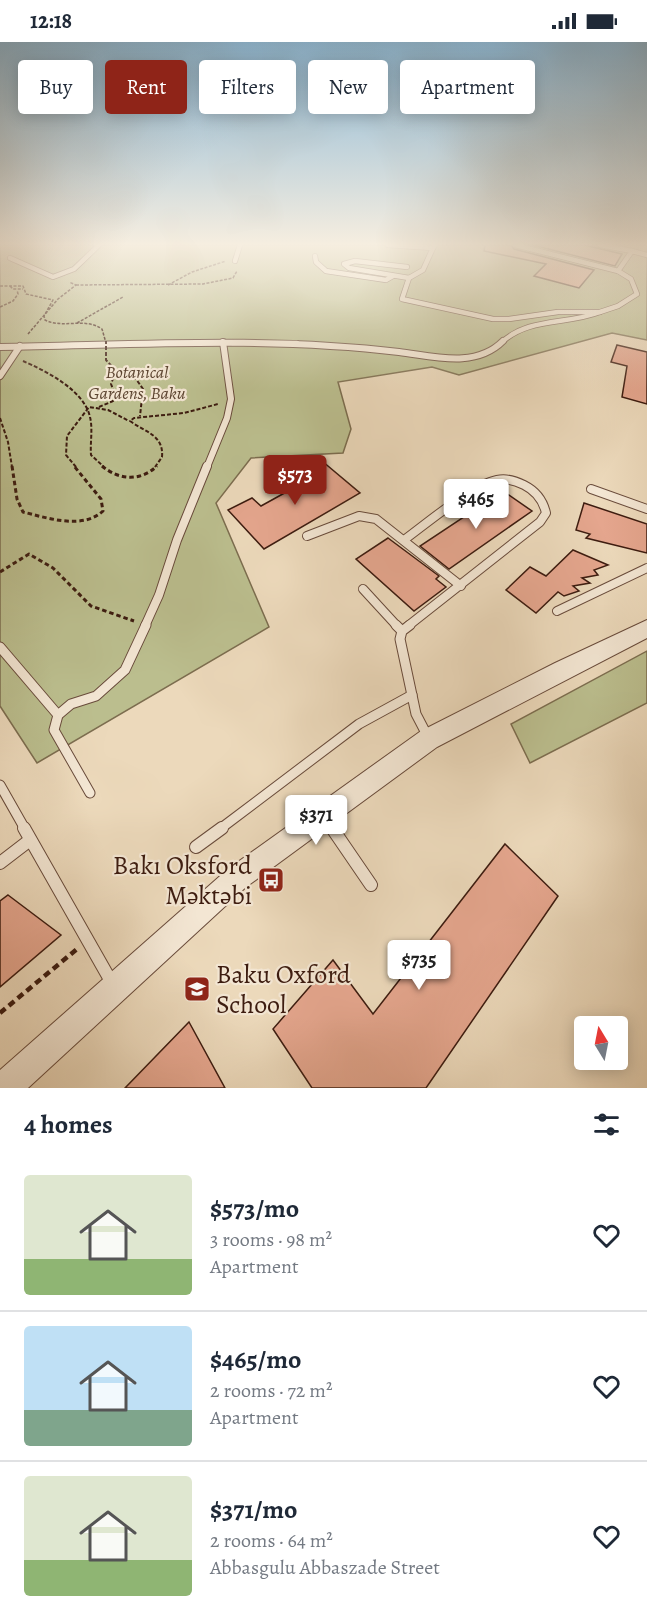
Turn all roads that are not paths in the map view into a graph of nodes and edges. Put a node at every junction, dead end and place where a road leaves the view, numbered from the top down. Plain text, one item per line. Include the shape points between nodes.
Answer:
1 (404, 294) edge
2 (637, 294) edge
3 (600, 312) junction
4 (223, 342) junction
5 (20, 346) junction
6 (0, 347) edge
7 (0, 376) edge
8 (591, 489) dead end
9 (647, 509) edge
10 (307, 536) dead end
11 (404, 540) junction
12 (647, 568) edge
13 (461, 586) junction
14 (363, 589) dead end
15 (557, 611) dead end
16 (647, 629) edge
17 (402, 631) junction
18 (0, 647) edge
19 (412, 695) junction
20 (58, 715) junction
21 (429, 739) junction
22 (0, 785) edge
23 (90, 793) dead end
24 (324, 814) junction
25 (30, 840) junction
26 (196, 847) dead end
27 (0, 863) edge
28 (371, 885) dead end
29 (114, 987) junction
30 (4, 1088) edge

1 - 3 lane via 402,299 493,319
2 - 3 lane
3 - 4 lane via 572,322 520,329 494,349 460,359 361,347
4 - 5 lane
4 - 20 lane via 231,399 159,595 125,670 96,696 71,704
5 - 6 lane
5 - 7 lane
8 - 9 lane
10 - 11 lane via 350,519 369,517
11 - 13 lane
11 - 13 lane via 489,483 515,481 534,491 545,507 540,522
12 - 15 lane
13 - 17 lane
14 - 17 lane
16 - 21 street
17 - 19 lane via 400,639
18 - 20 lane
19 - 21 lane via 416,714
19 - 26 lane via 359,724
20 - 23 lane via 54,730
21 - 24 street
22 - 25 lane
24 - 28 lane
24 - 29 street via 237,878
25 - 27 lane
25 - 29 lane
29 - 30 street

